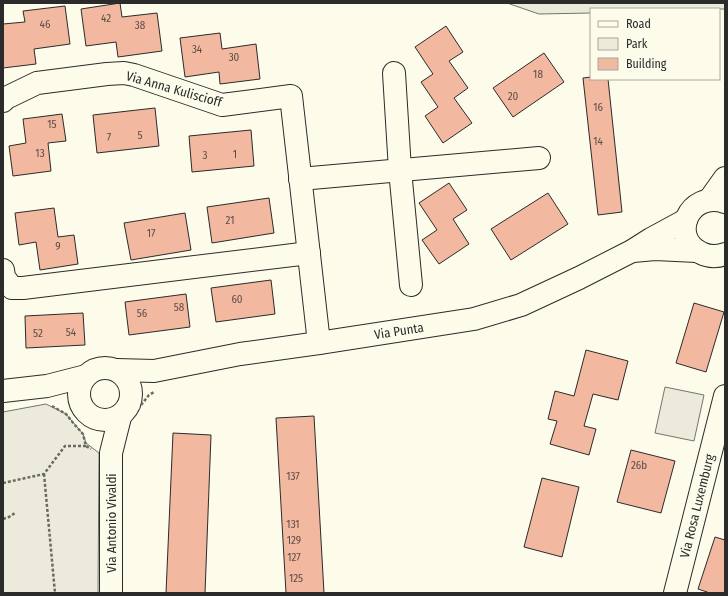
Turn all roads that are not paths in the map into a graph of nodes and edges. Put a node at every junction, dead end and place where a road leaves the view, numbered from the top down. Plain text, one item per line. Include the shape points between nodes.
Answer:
1 (394, 73) dead end
2 (3, 101) edge
3 (539, 158) dead end
4 (400, 170) junction
5 (725, 178) edge
6 (300, 179) junction
7 (718, 200) edge
8 (686, 220) junction
9 (632, 251) junction
10 (697, 251) junction
11 (309, 253) junction
12 (724, 255) edge
13 (3, 270) edge
14 (411, 285) dead end
15 (319, 343) junction
16 (117, 370) junction
17 (154, 371) junction
18 (86, 376) junction
19 (47, 386) junction
20 (3, 391) edge
21 (725, 396) edge
22 (132, 397) junction
23 (79, 400) junction
24 (110, 419) junction
25 (111, 593) edge
26 (675, 593) edge

1 - 4 street
2 - 6 street, Via Anna Kuliscioff via 37,82 124,73 222,105 292,96
3 - 4 street
4 - 6 street
4 - 14 street
5 - 7 street, Via Punta
6 - 11 street, Via Anna Kuliscioff
7 - 8 street, Via Punta via 702,201 689,213
8 - 9 street, Via Punta
8 - 10 street via 686,238
9 - 10 street, Via Punta
9 - 15 street, Via Punta via 521,305 474,319
10 - 12 street, Via Punta via 704,255
11 - 13 street via 23,288 12,288 4,277
11 - 15 street, Via Anna Kuliscioff
15 - 17 street, Via Punta via 240,354
16 - 17 street, Via Punta
16 - 18 street, Via Punta via 104,367
16 - 22 street via 129,382
17 - 22 street
18 - 19 street, Via Punta
18 - 23 street via 81,384
19 - 20 street, Via Punta
19 - 23 street
21 - 26 street, Via Rosa Luxemburg
22 - 24 street via 126,412
23 - 24 street via 82,407 94,418
24 - 25 street, Via Antonio Vivaldi

